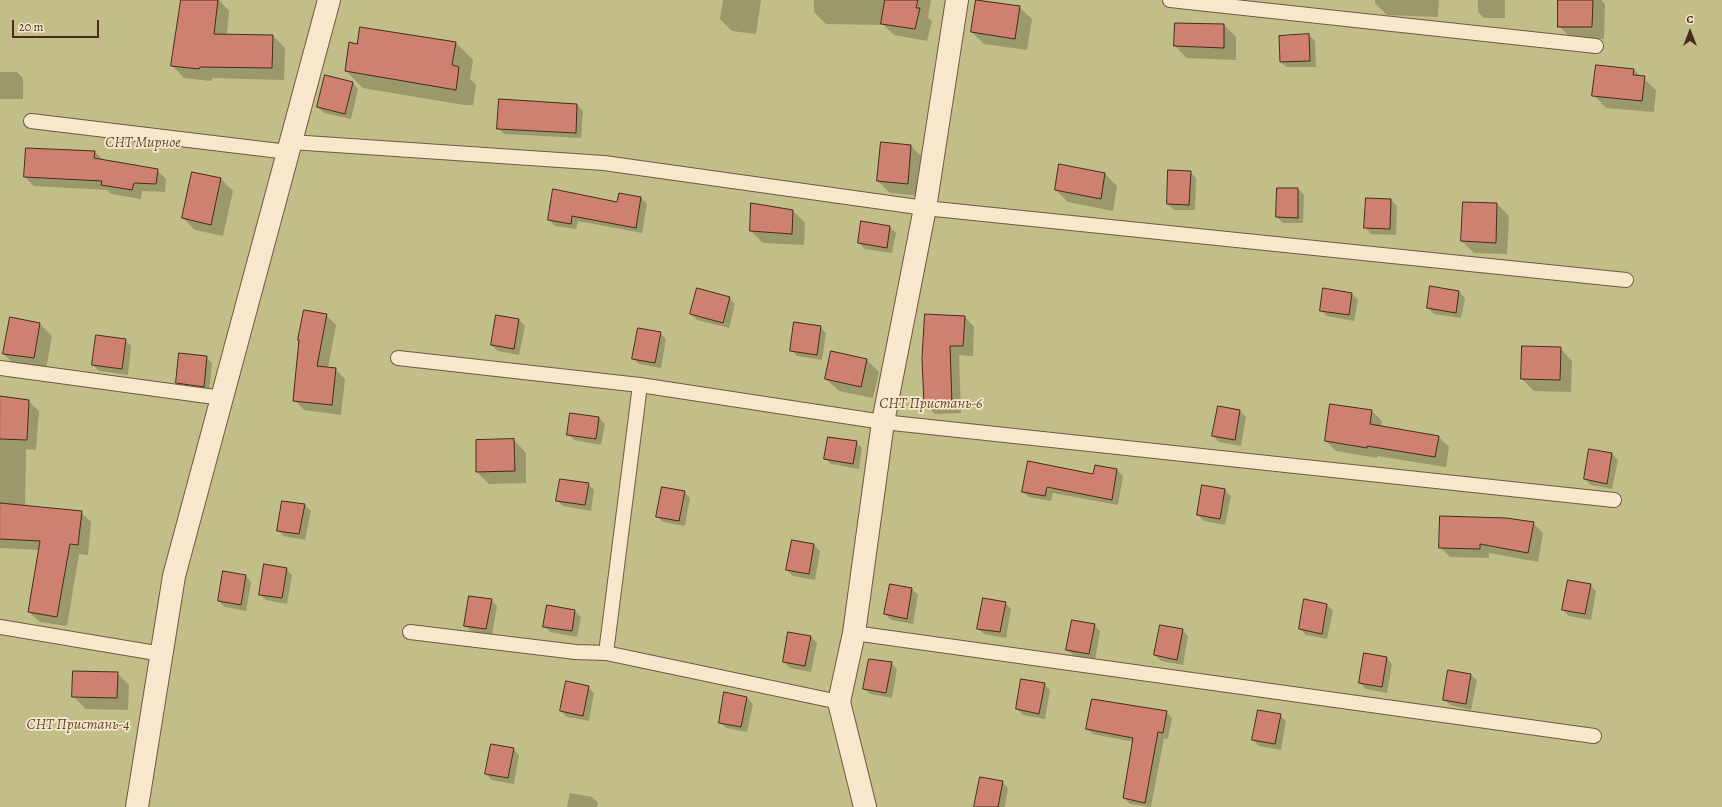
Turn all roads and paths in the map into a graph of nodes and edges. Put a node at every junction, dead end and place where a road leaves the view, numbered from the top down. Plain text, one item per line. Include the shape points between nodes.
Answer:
1 (329, 0) edge
2 (957, 0) edge
3 (1170, 0) edge
4 (1596, 46) dead end
5 (31, 121) dead end
6 (289, 147) junction
7 (925, 208) junction
8 (1626, 280) dead end
9 (398, 358) dead end
10 (0, 368) edge
11 (640, 385) junction
12 (222, 398) junction
13 (883, 422) junction
14 (1614, 500) dead end
15 (0, 627) edge
16 (410, 632) dead end
17 (854, 633) junction
18 (606, 653) junction
19 (162, 654) junction
20 (839, 702) junction
21 (1594, 736) dead end
22 (137, 807) edge
23 (865, 807) edge

1 - 6 street
2 - 7 street
3 - 4 lane
5 - 6 lane
6 - 7 lane via 604,163
6 - 12 street
7 - 8 lane
7 - 13 street
9 - 11 lane
10 - 12 lane
11 - 13 lane
11 - 18 lane
12 - 19 street via 174,576
13 - 14 lane
13 - 17 street
15 - 19 lane
16 - 18 lane via 576,652
17 - 20 street
17 - 21 lane
18 - 20 lane
19 - 22 street
20 - 23 street

